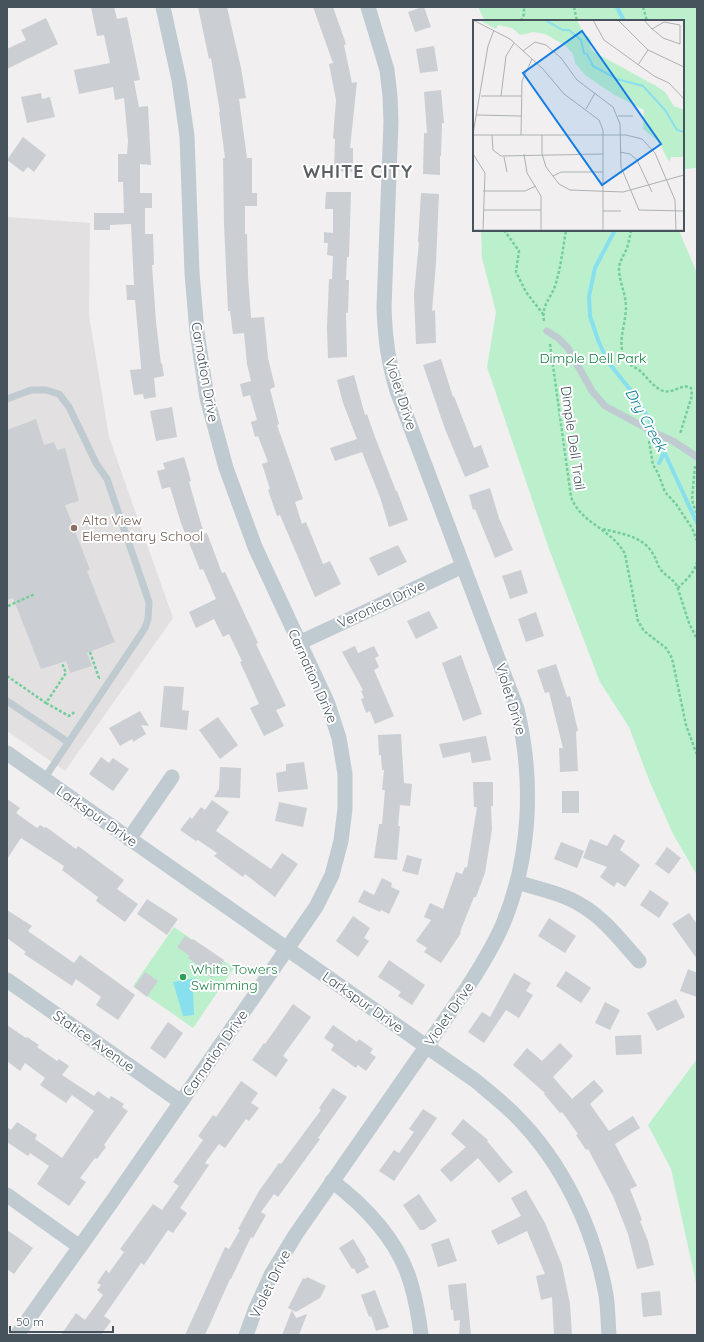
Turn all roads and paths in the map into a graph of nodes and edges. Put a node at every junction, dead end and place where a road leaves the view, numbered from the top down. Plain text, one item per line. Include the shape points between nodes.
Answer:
1 (163, 7) edge
2 (368, 7) edge
3 (524, 7) edge
4 (574, 7) edge
5 (643, 7) edge
6 (521, 20) edge
7 (577, 20) edge
8 (647, 20) edge
9 (505, 231) edge
10 (566, 231) edge
11 (631, 231) edge
12 (543, 315) junction
13 (547, 331) junction
14 (7, 399) edge
15 (644, 427) junction
16 (678, 444) junction
17 (695, 456) edge
18 (697, 514) edge
19 (601, 529) junction
20 (697, 541) edge
21 (697, 562) edge
22 (463, 566) junction
23 (678, 588) junction
24 (35, 594) dead end
25 (8, 606) dead end
26 (697, 638) edge
27 (299, 643) junction
28 (90, 652) dead end
29 (62, 663) dead end
30 (7, 676) edge
31 (95, 684) dead end
32 (7, 701) edge
33 (46, 703) junction
34 (79, 708) dead end
35 (68, 742) junction
36 (7, 753) edge
37 (697, 755) edge
38 (172, 777) dead end
39 (44, 779) junction
40 (129, 838) junction
41 (517, 882) junction
42 (288, 949) junction
43 (639, 961) dead end
44 (7, 980) edge
45 (427, 1047) junction
46 (181, 1102) junction
47 (332, 1181) junction
48 (7, 1196) edge
49 (80, 1247) junction
50 (17, 1335) edge
51 (246, 1335) edge
52 (421, 1335) edge
53 (609, 1335) edge

1 - 27 street, Carnation Drive via 179,80 187,136 192,273 197,332 207,398 226,468 254,547
2 - 22 street, Violet Drive via 387,70 390,96 384,335 397,391
3 - 6 path
4 - 7 path
5 - 8 path
9 - 12 path via 519,251 516,272 526,292
10 - 12 path via 556,286
11 - 16 path via 619,268 626,307 622,351 630,365 659,389 670,392 684,386 691,388 692,396
12 - 13 path, Dimple Dell Trail
13 - 15 lane via 568,348 600,402
13 - 19 path, Dimple Dell Trail via 571,497 578,511
14 - 35 lane via 31,390 46,390 59,394 69,407 96,463 107,479 149,602 145,628
15 - 16 lane
15 - 20 path via 653,465 665,492 692,528
16 - 17 lane
17 - 18 path via 692,504
19 - 23 path via 644,543 652,551 661,570
19 - 37 path, Dimple Dell Trail via 615,540 625,554 636,614 641,627 666,648 672,658 686,725
21 - 23 path
22 - 27 street, Veronica Drive
22 - 41 street, Violet Drive via 512,694 523,732 528,786 527,817
23 - 26 path via 689,623
24 - 25 path
27 - 42 street, Carnation Drive via 328,704 339,738 345,774 345,808 341,841 332,875 316,906
28 - 31 path via 99,678
29 - 33 path via 66,673
30 - 33 path
32 - 35 lane
33 - 34 path via 69,716
35 - 39 lane
36 - 39 street, Larkspur Drive
38 - 40 street
39 - 40 street, Larkspur Drive
40 - 42 street, Larkspur Drive
41 - 43 street via 580,904 601,921
41 - 45 street, Violet Drive via 503,924 489,954
42 - 45 street, Larkspur Drive
42 - 46 street, Carnation Drive
44 - 46 street, Statice Avenue
45 - 47 street, Violet Drive
45 - 53 street, Larkspur Drive via 476,1081 515,1115 549,1155 575,1199 593,1246 606,1296
46 - 49 street, Carnation Drive
47 - 51 street, Violet Drive via 271,1275
47 - 52 street via 370,1214 400,1257 411,1282
48 - 49 street
49 - 50 street, Carnation Drive

